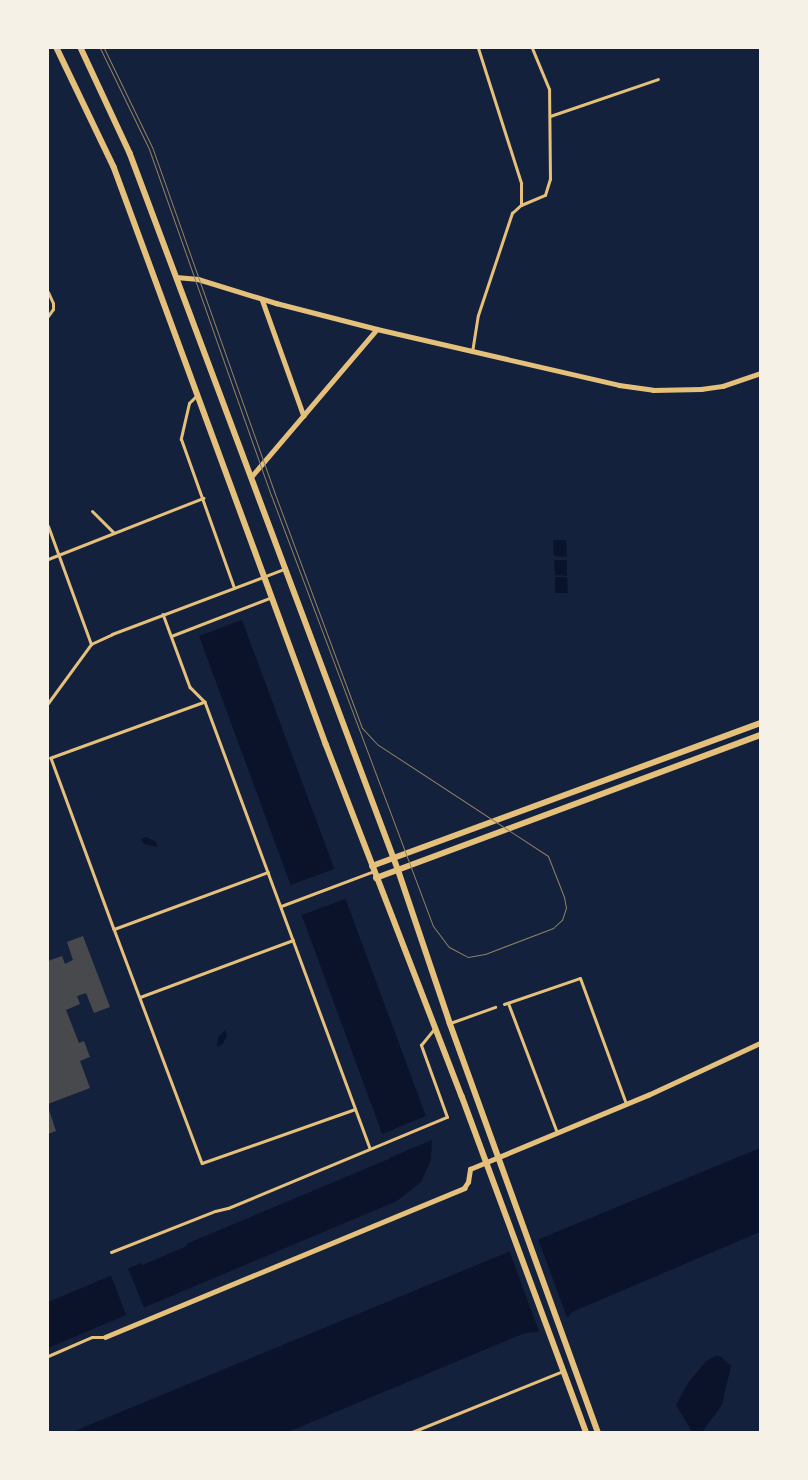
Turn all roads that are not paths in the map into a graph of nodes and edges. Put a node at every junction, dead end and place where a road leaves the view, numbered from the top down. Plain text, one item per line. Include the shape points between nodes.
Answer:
1 (57, 48) edge
2 (81, 48) edge
3 (478, 48) edge
4 (532, 48) edge
5 (658, 79) dead end
6 (550, 116) junction
7 (521, 205) junction
8 (176, 277) junction
9 (48, 292) edge
10 (262, 298) junction
11 (48, 316) edge
12 (377, 329) junction
13 (472, 352) junction
14 (760, 372) edge
15 (198, 394) junction
16 (304, 416) junction
17 (250, 478) junction
18 (203, 498) junction
19 (92, 512) dead end
20 (48, 526) edge
21 (114, 534) junction
22 (59, 555) junction
23 (48, 559) edge
24 (284, 569) junction
25 (265, 576) junction
26 (234, 588) junction
27 (272, 597) junction
28 (163, 614) junction
29 (171, 636) junction
30 (91, 644) junction
31 (205, 702) junction
32 (48, 703) edge
33 (760, 723) edge
34 (760, 735) edge
35 (394, 858) junction
36 (398, 869) junction
37 (268, 872) junction
38 (374, 872) junction
39 (281, 906) junction
40 (114, 929) junction
41 (293, 940) junction
42 (140, 997) junction
43 (495, 1007) dead end
44 (450, 1023) junction
45 (435, 1028) junction
46 (760, 1042) edge
47 (626, 1104) junction
48 (355, 1109) junction
49 (557, 1133) junction
50 (370, 1148) junction
51 (111, 1252) dead end
52 (105, 1337) joint
53 (48, 1356) edge
54 (562, 1368) junction
55 (412, 1432) edge
56 (586, 1432) edge
57 (598, 1432) edge

1 - 15 highway via 111,160
2 - 8 highway via 130,153
3 - 7 street via 521,183
4 - 6 street via 549,89
5 - 6 street
6 - 7 street via 550,179 545,195
7 - 13 street via 512,213 478,315
8 - 10 street via 198,279
8 - 17 highway
9 - 11 street via 53,303
10 - 12 street
10 - 16 street
12 - 13 street
12 - 16 street
13 - 14 street via 653,390 715,388
15 - 18 street via 189,403 181,439
15 - 25 highway
16 - 17 street
17 - 24 highway
18 - 21 street
18 - 26 street
19 - 21 street
20 - 22 street
21 - 22 street
22 - 23 street
22 - 30 street
24 - 25 street
24 - 35 highway
25 - 26 street
25 - 27 highway
26 - 28 street
27 - 29 street
27 - 38 highway
28 - 29 street
28 - 30 street
29 - 31 street via 190,687
30 - 32 street
31 - 37 street
31 - 40 street via 51,758
33 - 35 highway
34 - 36 highway
35 - 36 highway
35 - 38 highway
36 - 38 highway
36 - 44 highway
37 - 39 street
37 - 40 street
38 - 39 street
38 - 45 highway
39 - 41 street
40 - 42 street
41 - 42 street
41 - 48 street
42 - 48 street via 202,1163
43 - 44 street
44 - 57 highway
45 - 50 street via 421,1045 447,1117
45 - 54 highway
46 - 47 street
47 - 49 street
47 - 49 street via 580,978 506,1003
48 - 50 street
49 - 52 street via 470,1169 464,1188
50 - 51 street via 228,1208
52 - 53 street via 92,1337
54 - 55 street
54 - 56 highway

